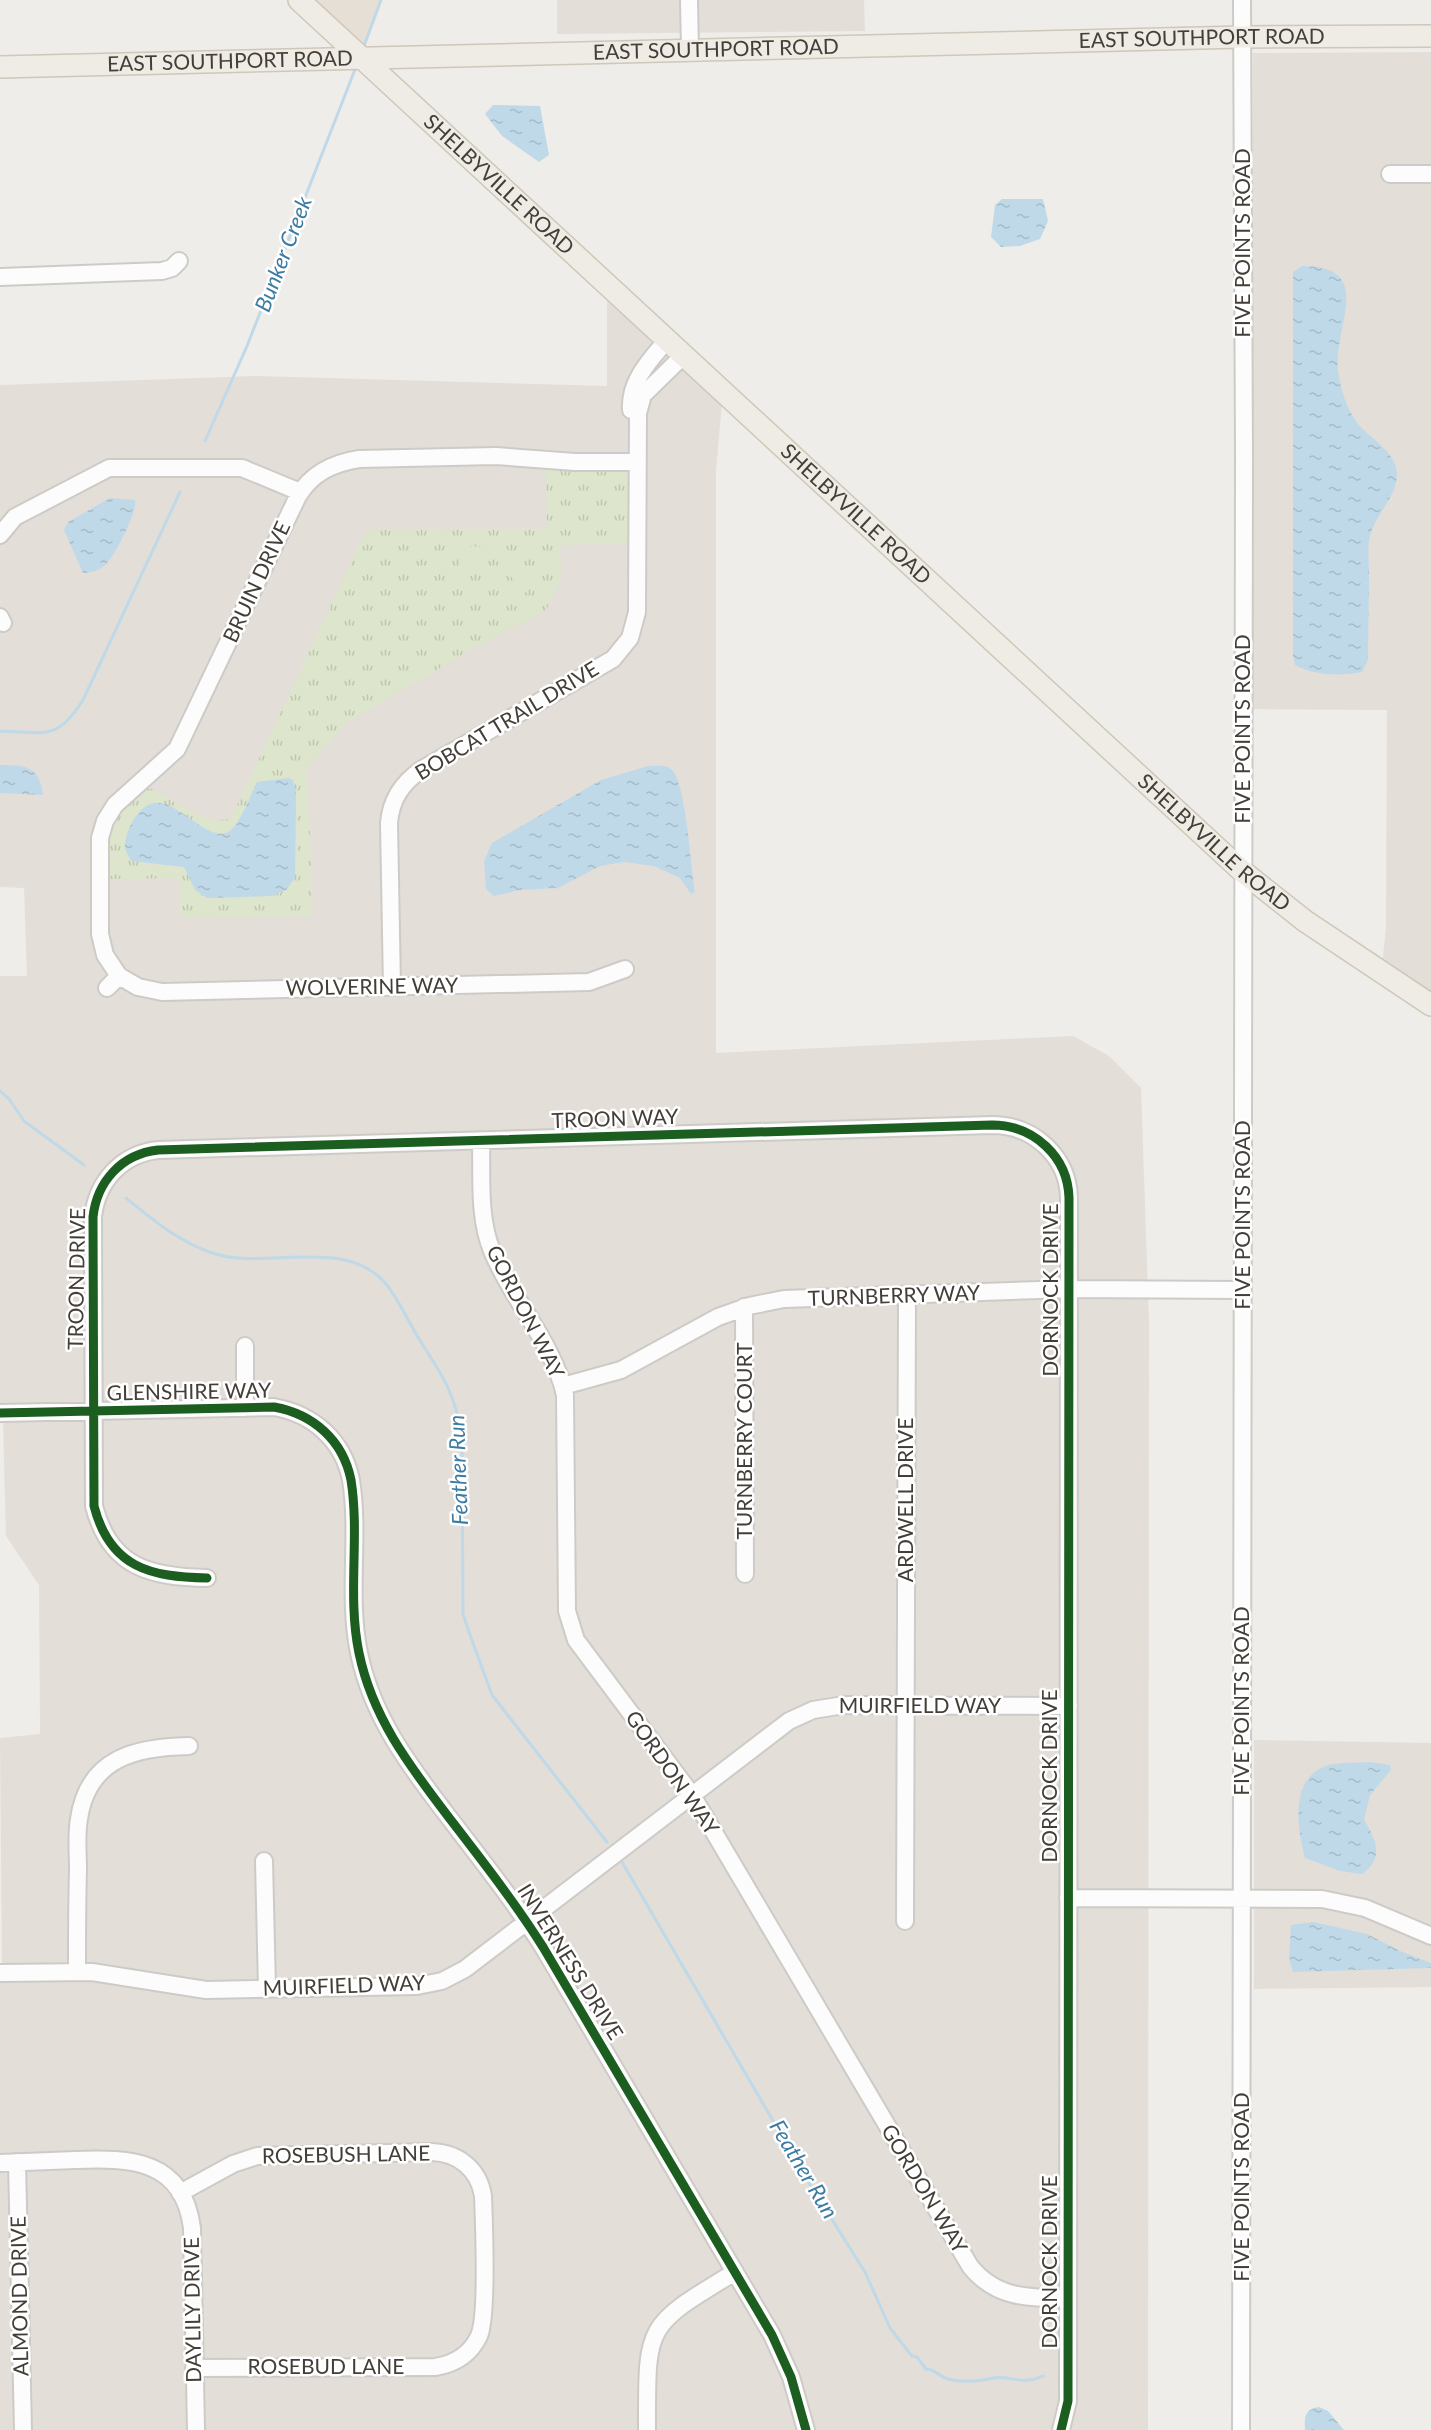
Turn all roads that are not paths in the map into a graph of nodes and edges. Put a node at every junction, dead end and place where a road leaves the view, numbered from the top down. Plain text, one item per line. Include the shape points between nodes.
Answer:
1 (299, 0) edge
2 (689, 0) edge
3 (1242, 0) edge
4 (1431, 36) edge
5 (1242, 37) junction
6 (690, 51) junction
7 (363, 59) junction
8 (0, 67) edge
9 (1390, 174) dead end
10 (1431, 174) edge
11 (178, 261) dead end
12 (0, 277) edge
13 (667, 340) junction
14 (684, 355) junction
15 (636, 462) junction
16 (300, 492) junction
17 (0, 535) edge
18 (1242, 871) junction
19 (625, 969) dead end
20 (119, 976) junction
21 (392, 987) junction
22 (107, 988) dead end
23 (1431, 1005) edge
24 (1031, 1134) joint
25 (481, 1141) junction
26 (198, 1148) joint
27 (1069, 1289) junction
28 (1243, 1290) junction
29 (907, 1295) junction
30 (744, 1307) junction
31 (245, 1346) dead end
32 (563, 1386) junction
33 (245, 1408) junction
34 (93, 1411) junction
35 (0, 1413) edge
36 (349, 1470) joint
37 (745, 1574) dead end
38 (207, 1578) dead end
39 (906, 1705) junction
40 (1068, 1706) junction
41 (189, 1746) dead end
42 (692, 1795) junction
43 (264, 1861) dead end
44 (1068, 1898) junction
45 (1242, 1899) junction
46 (526, 1921) junction
47 (905, 1921) dead end
48 (1431, 1936) edge
49 (77, 1971) junction
50 (0, 1973) edge
51 (267, 1989) junction
52 (17, 2162) junction
53 (0, 2163) edge
54 (180, 2193) junction
55 (735, 2272) junction
56 (1068, 2298) junction
57 (457, 2361) joint
58 (194, 2368) junction
59 (23, 2430) edge
60 (196, 2430) edge
61 (647, 2430) edge
62 (806, 2430) edge
63 (1061, 2430) edge
64 (1241, 2430) edge

1 - 7 main road, SHELBYVILLE ROAD
2 - 6 street
3 - 5 street, FIVE POINTS ROAD
4 - 5 main road, EAST SOUTHPORT ROAD
5 - 6 main road, EAST SOUTHPORT ROAD
5 - 18 street, FIVE POINTS ROAD
6 - 7 main road, EAST SOUTHPORT ROAD
7 - 8 main road, EAST SOUTHPORT ROAD
7 - 13 main road, SHELBYVILLE ROAD
9 - 10 street
11 - 12 street via 162,271
13 - 14 main road, SHELBYVILLE ROAD
13 - 15 street, BOBCAT TRAIL DRIVE via 633,389 630,406
14 - 15 street, BOBCAT TRAIL DRIVE via 643,395 638,413
14 - 18 main road, SHELBYVILLE ROAD
15 - 16 street, BRUIN DRIVE via 496,456 359,459 325,468
15 - 21 street, BOBCAT TRAIL DRIVE via 637,612 628,642 613,659 420,770 407,779 395,797 389,823
16 - 17 street via 242,468 109,468 15,517
16 - 20 street, BRUIN DRIVE via 177,749 115,805 105,821 100,838 100,934 105,955
18 - 23 main road, SHELBYVILLE ROAD via 1305,921
18 - 28 street, FIVE POINTS ROAD
19 - 21 street, WOLVERINE WAY via 589,982
20 - 21 street, WOLVERINE WAY via 138,987 162,992
20 - 22 street
24 - 25 street, TROON WAY via 992,1125
24 - 27 street, DORNOCK DRIVE via 1056,1157 1066,1180
25 - 26 street, TROON WAY
25 - 32 street, GORDON WAY via 484,1217 491,1249 554,1362
26 - 34 street, TROON DRIVE via 137,1155 114,1170 97,1196 93,1222
27 - 28 street, TURNBERRY WAY
27 - 29 street, TURNBERRY WAY
27 - 40 street, DORNOCK DRIVE
28 - 45 street, FIVE POINTS ROAD
29 - 30 street, TURNBERRY WAY via 784,1299
29 - 39 street, ARDWELL DRIVE
30 - 32 street, TURNBERRY WAY via 702,1325 621,1370
30 - 37 street, TURNBERRY COURT
31 - 33 street
32 - 42 street, GORDON WAY via 570,1628 578,1645
33 - 34 street, GLENSHIRE WAY
33 - 36 street, GLENSHIRE WAY via 284,1409 314,1421 333,1439
34 - 35 street, GLENSHIRE WAY
34 - 38 street, TROON DRIVE via 94,1501 98,1521 108,1538 120,1554 146,1570 170,1577
36 - 46 street, INVERNESS DRIVE via 354,1620 373,1701 405,1761
39 - 40 street, MUIRFIELD WAY
39 - 42 street, MUIRFIELD WAY via 833,1705 803,1714
39 - 47 street, ARDWELL DRIVE
40 - 44 street, DORNOCK DRIVE
41 - 49 street via 132,1752 106,1768 85,1797 78,1827
42 - 46 street, MUIRFIELD WAY
42 - 56 street, GORDON WAY via 970,2266 984,2281 1011,2295
43 - 51 street
44 - 45 street
44 - 56 street, DORNOCK DRIVE
45 - 48 street via 1351,1903
45 - 64 street, FIVE POINTS ROAD
46 - 51 street, MUIRFIELD WAY via 465,1969 437,1982 417,1986
46 - 55 street, INVERNESS DRIVE
49 - 50 street, MUIRFIELD WAY
49 - 51 street, MUIRFIELD WAY via 185,1988
52 - 53 street
52 - 54 street via 135,2161 158,2171
52 - 59 street, ALMOND DRIVE
54 - 57 street, ROSEBUSH LANE via 243,2160 257,2157 432,2152 460,2160 476,2177 483,2196 483,2317 476,2342
54 - 58 street, DAYLILY DRIVE via 192,2228
55 - 61 street via 678,2306 658,2328 648,2356
55 - 62 street, INVERNESS DRIVE via 782,2353
56 - 63 street, DORNOCK DRIVE via 1068,2401
57 - 58 street, ROSEBUD LANE via 435,2367
58 - 60 street, DAYLILY DRIVE

